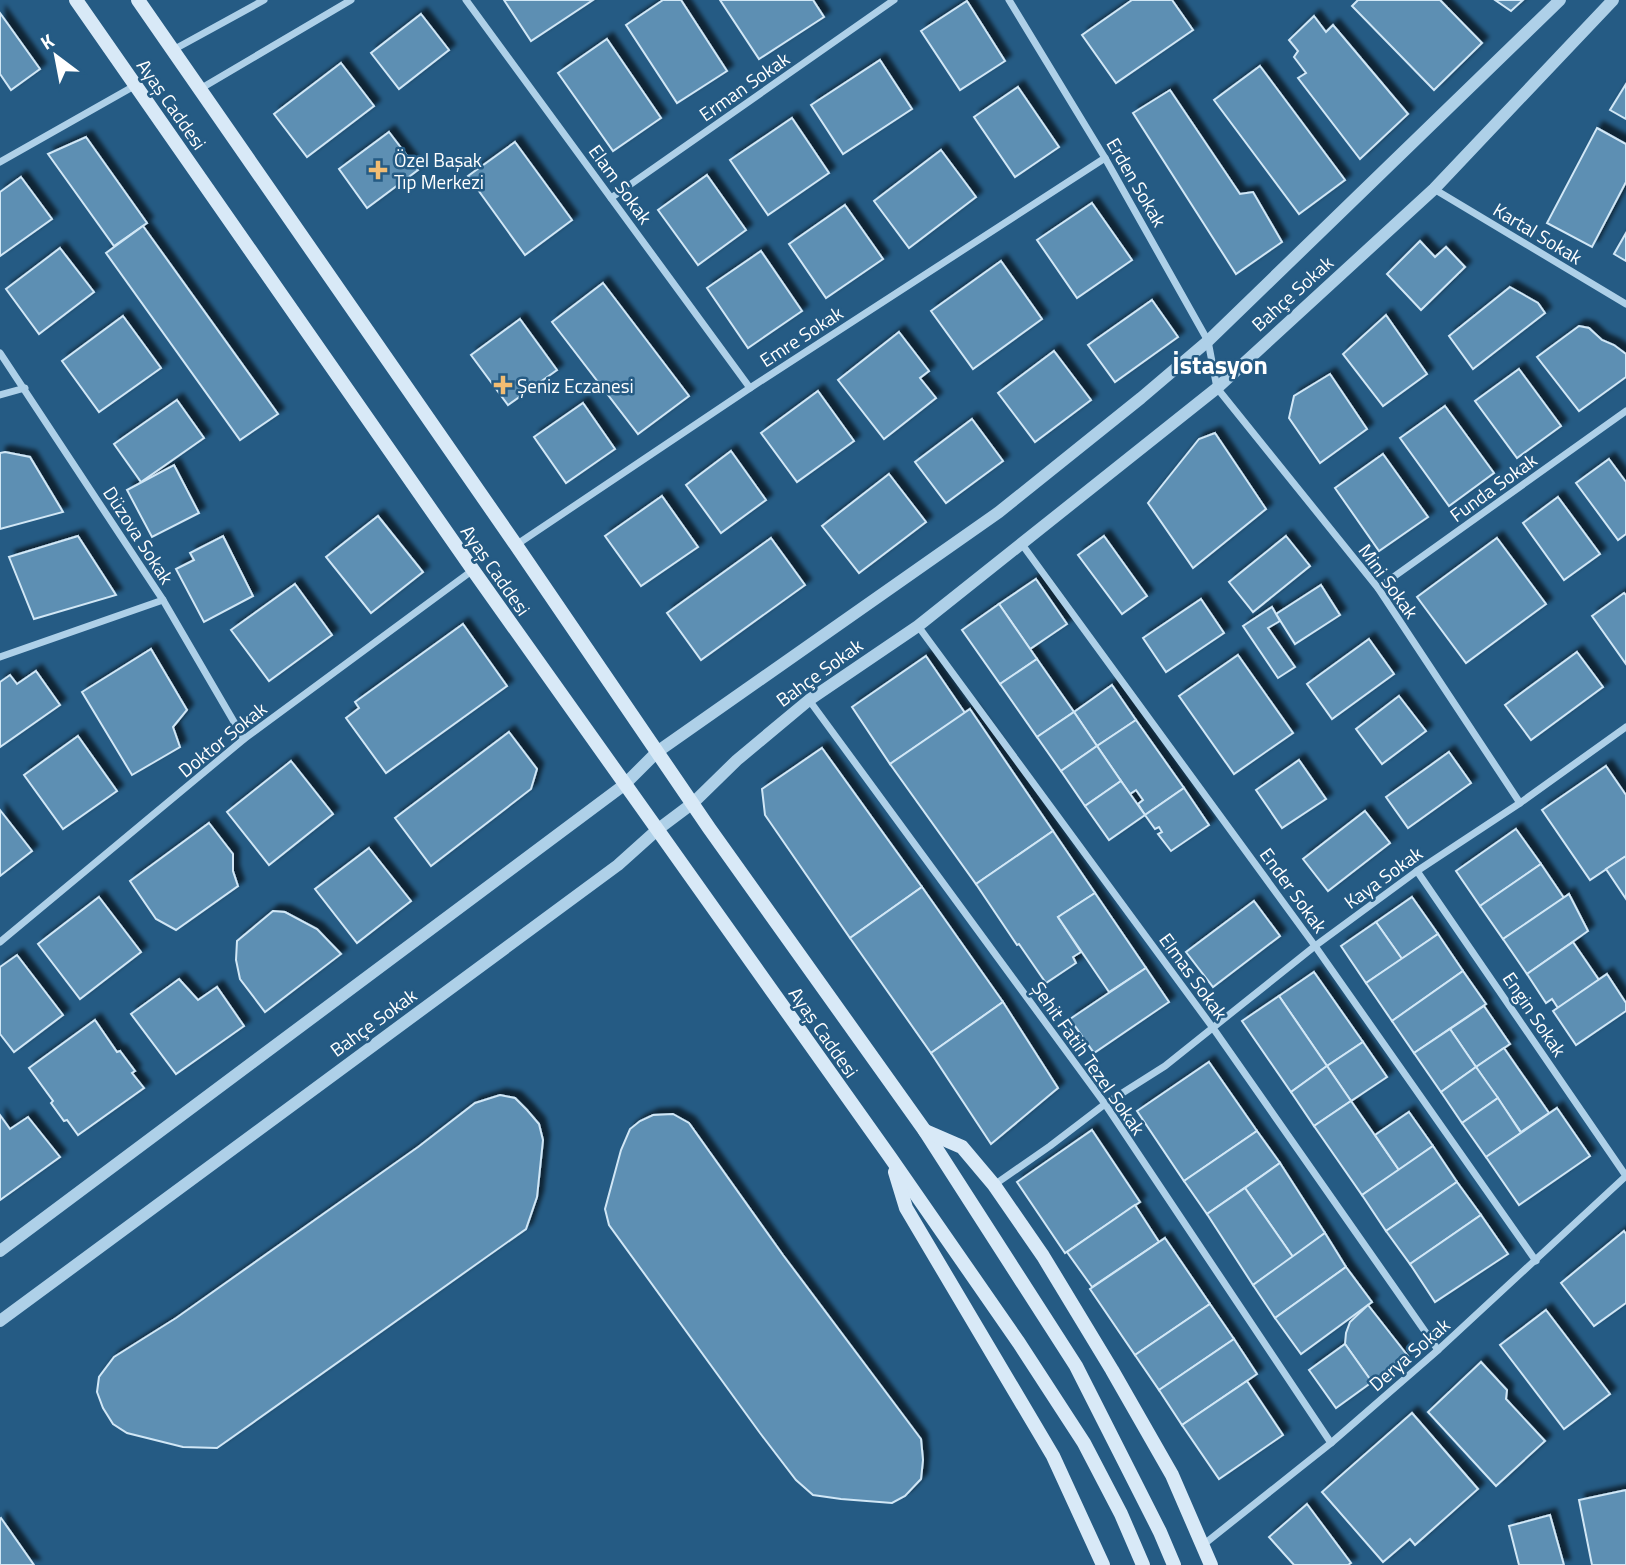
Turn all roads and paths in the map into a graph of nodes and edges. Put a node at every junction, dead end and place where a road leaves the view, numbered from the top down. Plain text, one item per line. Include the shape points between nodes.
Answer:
1 (76, 0) edge
2 (138, 0) edge
3 (264, 0) edge
4 (351, 0) edge
5 (466, 0) edge
6 (894, 0) edge
7 (1009, 0) edge
8 (1560, 0) edge
9 (1609, 2) edge
10 (173, 50) junction
11 (136, 85) junction
12 (200, 89) junction
13 (1105, 158) junction
14 (0, 162) edge
15 (1434, 189) junction
16 (611, 198) junction
17 (1626, 304) edge
18 (1208, 341) junction
19 (0, 353) edge
20 (24, 388) junction
21 (750, 388) junction
22 (1217, 388) junction
23 (0, 395) edge
24 (1626, 411) edge
25 (1021, 543) junction
26 (516, 545) junction
27 (473, 570) junction
28 (1378, 588) junction
29 (163, 600) junction
30 (918, 626) junction
31 (0, 657) edge
32 (809, 700) junction
33 (1626, 727) edge
34 (244, 739) junction
35 (657, 752) junction
36 (624, 785) junction
37 (693, 803) junction
38 (1520, 803) junction
39 (657, 830) junction
40 (1417, 871) junction
41 (0, 943) edge
42 (1315, 946) junction
43 (1213, 1028) junction
44 (1105, 1104) junction
45 (925, 1131) junction
46 (890, 1157) junction
47 (1626, 1176) edge
48 (994, 1185) junction
49 (0, 1251) edge
50 (1536, 1261) junction
51 (0, 1321) edge
52 (1438, 1350) junction
53 (1331, 1443) junction
54 (1203, 1545) junction
55 (1102, 1565) edge
56 (1143, 1565) edge
57 (1174, 1565) edge
58 (1211, 1565) edge

1 - 11 main road, Ayaş Caddesi
2 - 10 main road, Ayaş Caddesi
3 - 10 street
4 - 12 street
5 - 16 street, Elam Sokak
6 - 16 street, Erman Sokak
7 - 13 street, Erden Sokak
8 - 18 street, Bahçe Sokak
9 - 15 street, Bahçe Sokak
10 - 12 main road, Ayaş Caddesi
11 - 14 street
11 - 27 main road, Ayaş Caddesi
12 - 26 main road, Ayaş Caddesi
13 - 18 street, Erden Sokak
13 - 21 street, Emre Sokak
15 - 17 street, Kartal Sokak
15 - 22 street, Bahçe Sokak
16 - 21 street, Elam Sokak
18 - 22 street, Erden Sokak
18 - 35 street, Bahçe Sokak via 999,512
19 - 20 street, Düzova Sokak
20 - 23 street
20 - 29 street, Düzova Sokak
21 - 26 street, Emre Sokak
22 - 25 street, Bahçe Sokak
22 - 28 street, Mini Sokak
24 - 28 street, Funda Sokak
25 - 30 street, Bahçe Sokak
25 - 42 street, Ender Sokak
26 - 35 main road, Ayaş Caddesi
27 - 34 street, Doktor Sokak
27 - 36 main road, Ayaş Caddesi
28 - 38 street, Mini Sokak
29 - 31 street
29 - 34 street, Düzova Sokak
30 - 32 street, Bahçe Sokak
30 - 43 street, Elmas Sokak
32 - 37 street, Bahçe Sokak
32 - 44 street, Şehit Fatih Tezel Sokak
33 - 38 street, Kaya Sokak
34 - 41 street, Doktor Sokak
35 - 36 street, Bahçe Sokak
35 - 37 main road, Ayaş Caddesi
36 - 39 main road, Ayaş Caddesi
36 - 49 street, Bahçe Sokak
37 - 39 street, Bahçe Sokak
37 - 45 main road, Ayaş Caddesi
38 - 40 street, Kaya Sokak
39 - 46 main road, Ayaş Caddesi
39 - 51 street, Bahçe Sokak via 618,865
40 - 42 street, Kaya Sokak
40 - 47 street, Engin Sokak
42 - 43 street, Kaya Sokak
42 - 50 street, Ender Sokak
43 - 44 street, Kaya Sokak
43 - 52 street, Elmas Sokak
44 - 48 street, Kaya Sokak
44 - 53 street, Şehit Fatih Tezel Sokak
45 - 48 main road via 962,1147
45 - 57 main road, Ayaş Caddesi via 1076,1366
46 - 55 main road via 906,1208 1053,1456
46 - 56 main road, Ayaş Caddesi via 1084,1443
47 - 50 street, Derya Sokak
48 - 54 main road via 1112,1370 1172,1475
50 - 52 street, Derya Sokak
52 - 53 street, Derya Sokak
53 - 54 street, Derya Sokak
54 - 58 main road

